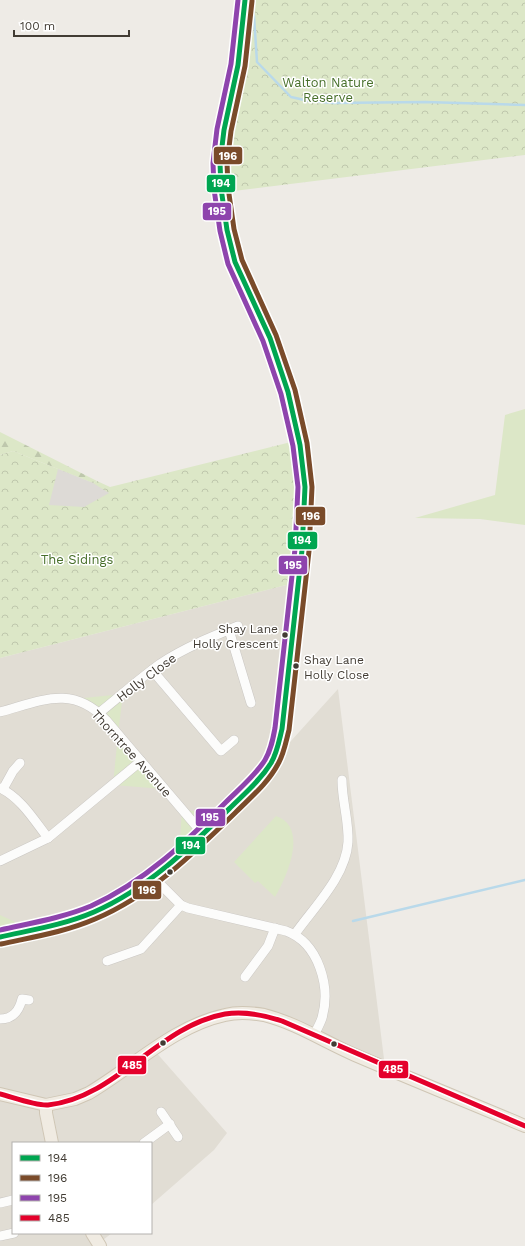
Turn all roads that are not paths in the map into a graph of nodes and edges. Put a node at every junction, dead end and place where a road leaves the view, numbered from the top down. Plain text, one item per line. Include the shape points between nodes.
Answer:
1 (245, 0) edge
2 (238, 626) dead end
3 (229, 630) junction
4 (152, 670) junction
5 (248, 693) junction
6 (239, 696) dead end
7 (252, 703) dead end
8 (0, 712) edge
9 (99, 713) junction
10 (234, 740) dead end
11 (141, 761) junction
12 (20, 762) dead end
13 (1, 789) edge
14 (332, 791) dead end
15 (203, 834) junction
16 (48, 838) junction
17 (0, 861) edge
18 (152, 876) junction
19 (182, 905) junction
20 (275, 928) junction
21 (295, 934) junction
22 (0, 937) edge
23 (107, 961) dead end
24 (245, 972) dead end
25 (29, 1000) dead end
26 (0, 1019) edge
27 (314, 1035) junction
28 (0, 1094) edge
29 (46, 1105) junction
30 (161, 1112) dead end
31 (170, 1124) junction
32 (525, 1126) edge
33 (178, 1136) dead end
34 (52, 1142) edge
35 (145, 1142) edge
36 (12, 1200) edge
37 (0, 1203) edge
38 (12, 1233) edge
39 (93, 1234) edge
40 (0, 1236) edge
41 (100, 1246) edge

1 - 15 main road via 238,65 224,130 220,163 221,188 235,262 270,338 288,392 304,469 305,502 302,550 278,747 258,780
2 - 3 street, Holly Close
3 - 4 street, Holly Close via 184,650
3 - 5 street
4 - 9 street, Holly Close
4 - 10 street via 221,751
5 - 6 street
5 - 7 street
8 - 9 street, Thorntree Avenue via 53,698 64,698 83,702
9 - 11 street, Thorntree Avenue
11 - 15 street, Thorntree Avenue
11 - 16 street
12 - 13 street
13 - 16 street via 20,803
14 - 21 street via 342,785 348,831 346,857 334,880
15 - 18 main road
16 - 17 street
18 - 19 street
18 - 22 main road via 105,907 80,918
19 - 20 street via 196,911
19 - 23 street via 141,949
20 - 21 street
20 - 24 street via 268,946
21 - 27 street via 314,954 324,980 324,1010
25 - 26 street via 22,999 20,1007 12,1016
27 - 29 main road via 263,1015 226,1014 179,1033 89,1092 75,1099
27 - 32 main road
28 - 29 main road
29 - 34 main road
30 - 31 street
31 - 33 street
31 - 35 street
36 - 37 street
38 - 40 street
39 - 41 main road

